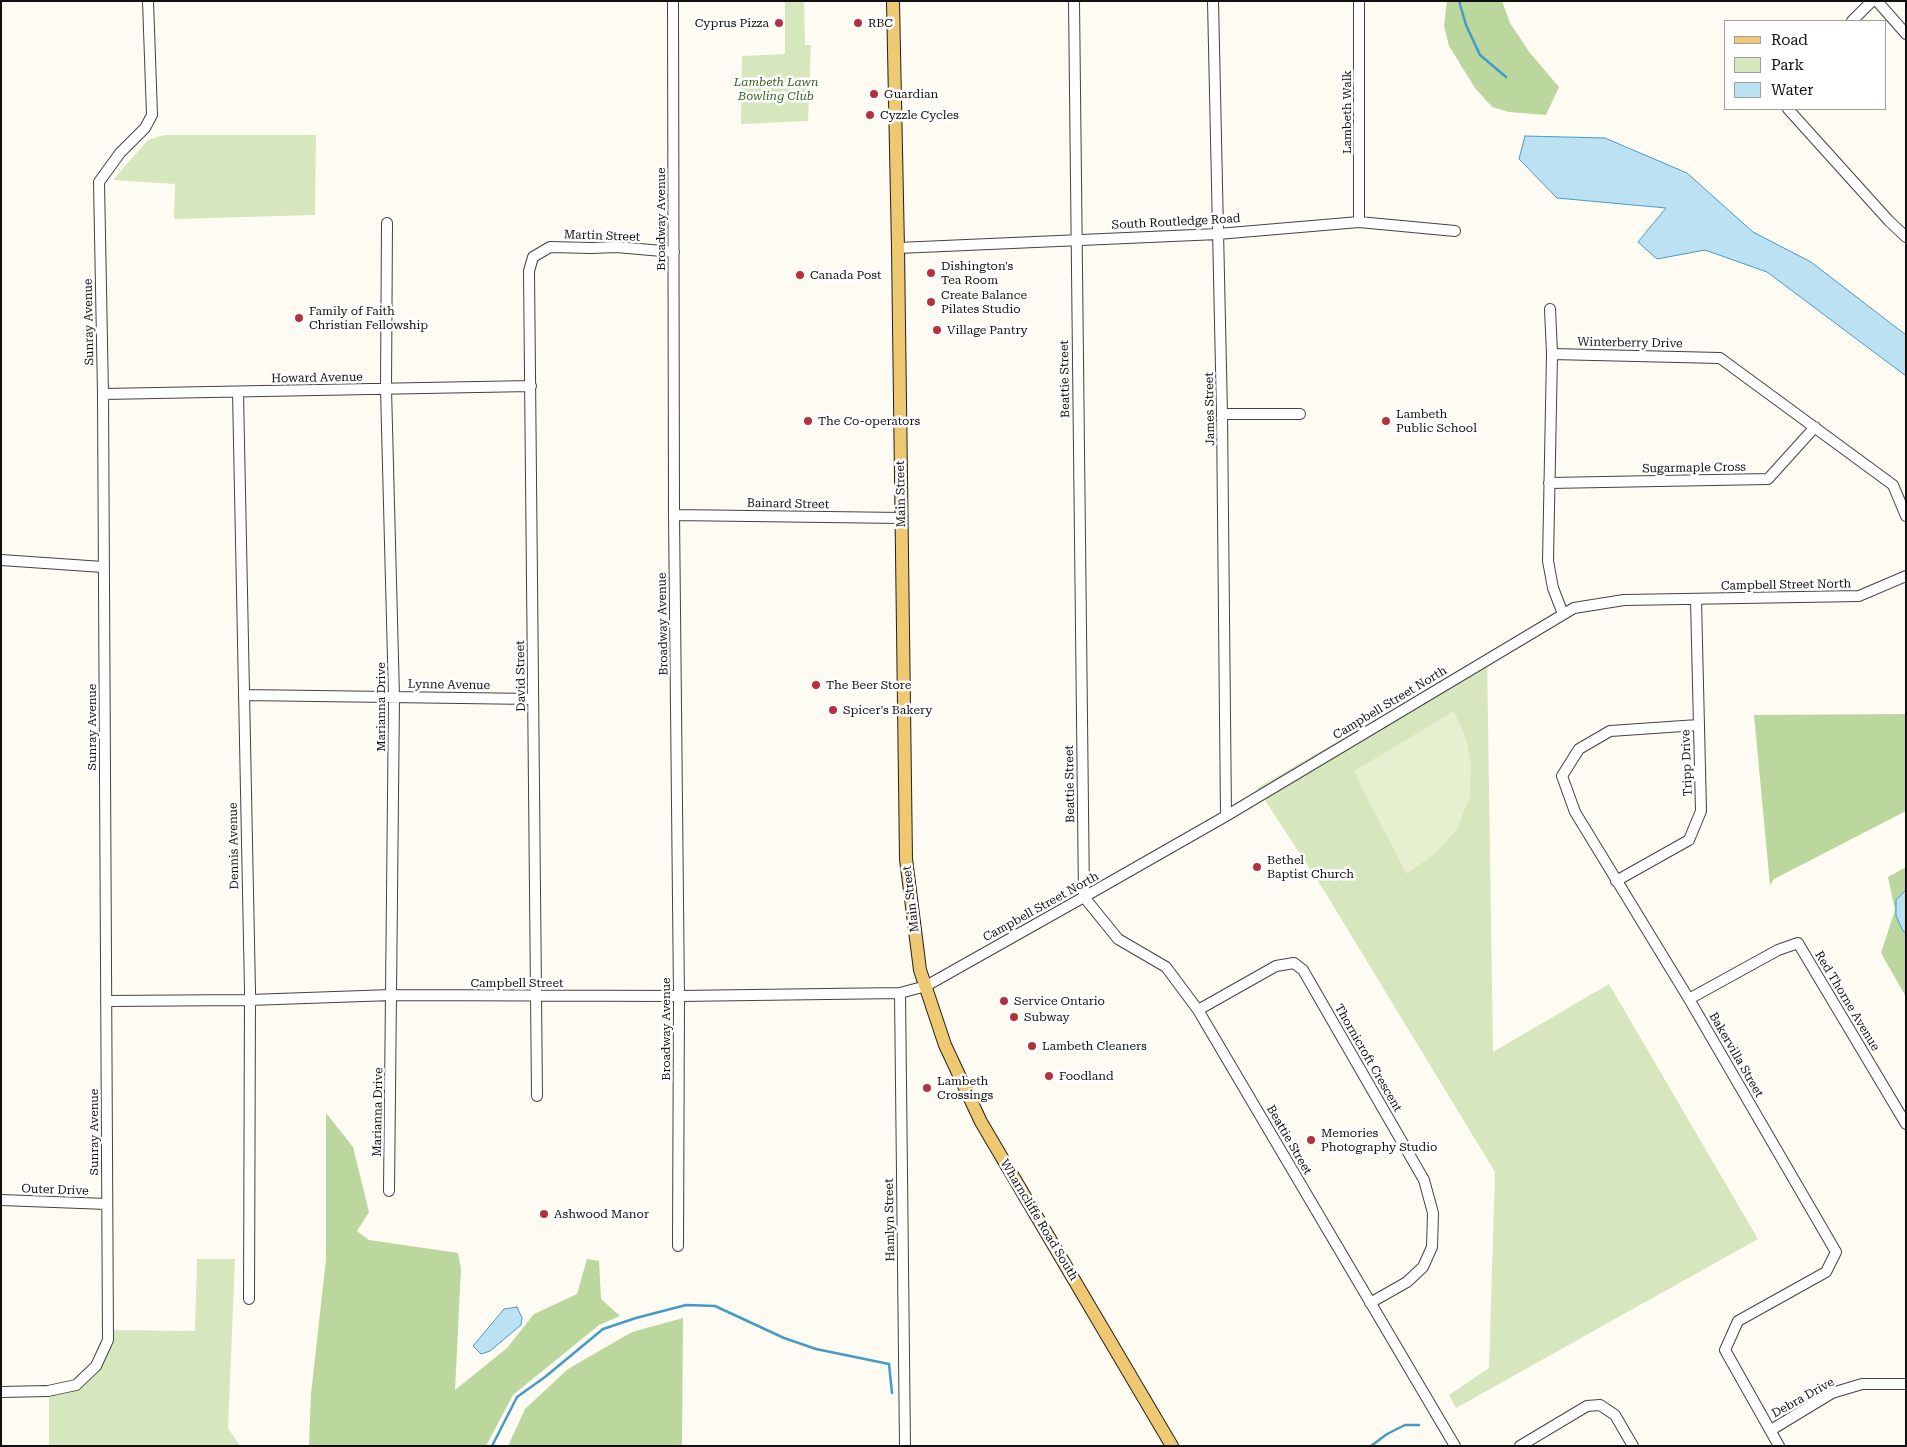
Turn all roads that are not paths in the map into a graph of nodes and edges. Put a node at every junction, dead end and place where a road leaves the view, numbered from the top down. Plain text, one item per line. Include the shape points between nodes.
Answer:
1 (148, 1) edge
2 (673, 1) edge
3 (893, 1) edge
4 (1074, 1) edge
5 (1213, 1) edge
6 (1359, 1) edge
7 (1872, 1) edge
8 (1877, 1) edge
9 (1853, 20) edge
10 (1906, 34) edge
11 (1789, 110) edge
12 (1359, 222) junction
13 (387, 223) dead end
14 (1455, 231) dead end
15 (1218, 234) junction
16 (1906, 237) edge
17 (1076, 239) junction
18 (898, 248) junction
19 (674, 252) junction
20 (533, 257) joint
21 (1550, 310) dead end
22 (1552, 354) junction
23 (531, 386) junction
24 (386, 389) junction
25 (238, 392) junction
26 (103, 394) junction
27 (1222, 414) junction
28 (1300, 414) dead end
29 (1815, 427) junction
30 (1550, 483) junction
31 (674, 514) junction
32 (1906, 516) edge
33 (902, 518) junction
34 (1, 560) edge
35 (103, 567) junction
36 (1906, 576) edge
37 (1696, 600) junction
38 (1563, 614) junction
39 (244, 695) junction
40 (394, 697) junction
41 (534, 699) junction
42 (1698, 725) junction
43 (1226, 816) junction
44 (1616, 881) junction
45 (1084, 897) junction
46 (926, 986) junction
47 (900, 993) junction
48 (392, 995) junction
49 (535, 995) junction
50 (679, 996) junction
51 (1690, 999) junction
52 (249, 1000) junction
53 (106, 1001) junction
54 (1198, 1010) junction
55 (537, 1096) dead end
56 (1906, 1124) edge
57 (389, 1191) dead end
58 (1, 1200) edge
59 (107, 1204) junction
60 (678, 1246) dead end
61 (250, 1299) dead end
62 (1370, 1303) junction
63 (1906, 1384) edge
64 (1, 1392) edge
65 (1771, 1430) junction
66 (904, 1446) edge
67 (1172, 1446) edge
68 (1455, 1446) edge
69 (1520, 1446) edge
70 (1633, 1446) edge
71 (1779, 1446) edge

1 - 26 street, Sunray Avenue via 152,115 145,128 120,153 99,182
2 - 19 street, Broadway Avenue
3 - 18 main road, Main Street
4 - 17 street, Beattie Street
5 - 15 street, James Street
6 - 12 street, Lambeth Walk
7 - 9 street
8 - 10 street
11 - 16 street
12 - 14 street, South Routledge Road
12 - 15 street, South Routledge Road
13 - 24 street, Marianna Drive
15 - 17 street, South Routledge Road
15 - 27 street, James Street
17 - 18 street, South Routledge Road
17 - 45 street, Beattie Street
18 - 33 main road, Main Street
19 - 20 street, Martin Street via 616,247 550,247
19 - 31 street, Broadway Avenue
20 - 23 street, David Street via 529,271
21 - 22 street
22 - 29 street, Winterberry Drive via 1720,358
22 - 30 street
23 - 24 street, Howard Avenue
23 - 41 street, David Street
24 - 25 street, Howard Avenue
24 - 40 street, Marianna Drive
25 - 26 street, Howard Avenue
25 - 39 street, Dennis Avenue
26 - 35 street, Sunray Avenue
27 - 28 street
27 - 43 street, James Street
29 - 30 street, Sugarmaple Cross via 1768,479
29 - 32 street, Winterberry Drive via 1893,485
30 - 38 street via 1548,561 1553,588
31 - 33 street, Bainard Street
31 - 50 street, Broadway Avenue
33 - 46 main road, Main Street via 906,859 920,970
34 - 35 street
35 - 53 street, Sunray Avenue
36 - 37 street, Campbell Street North via 1859,596
37 - 38 street, Campbell Street North via 1624,600 1574,608
37 - 42 street, Tripp Drive
38 - 43 street, Campbell Street North
39 - 40 street, Lynne Avenue
39 - 52 street, Dennis Avenue
40 - 41 street, Lynne Avenue
40 - 48 street, Marianna Drive
41 - 49 street, David Street
42 - 44 street, Tripp Drive via 1701,811 1689,840
42 - 44 street, Bakervilla Street via 1610,731 1579,749 1562,776 1575,812
43 - 45 street, Campbell Street North
44 - 51 street, Bakervilla Street
45 - 46 street, Campbell Street North
45 - 54 street, Beattie Street via 1118,939 1166,966
46 - 47 street, Campbell Street
46 - 67 main road, Wharncliffe Road South via 945,1045 981,1122
47 - 50 street, Campbell Street
47 - 66 street, Hamlyn Street
48 - 49 street, Campbell Street
48 - 52 street, Campbell Street
48 - 57 street, Marianna Drive
49 - 50 street, Campbell Street
49 - 55 street, David Street
50 - 60 street, Broadway Avenue
51 - 56 street, Red Thorne Avenue via 1778,950 1798,943
51 - 65 street, Bakervilla Street via 1836,1252 1826,1272 1738,1321 1725,1350
52 - 53 street, Campbell Street
52 - 61 street, Dennis Avenue
53 - 59 street, Sunray Avenue
54 - 62 street, Beattie Street
54 - 62 street, Thornicroft Crescent via 1276,966 1294,963 1303,970 1424,1180 1433,1213 1432,1247 1423,1268 1407,1282
58 - 59 street, Outer Drive
59 - 64 street, Sunray Avenue via 108,1340 96,1366 76,1385 48,1391
62 - 68 street, Beattie Street
63 - 65 street, Debra Drive via 1862,1384 1832,1393
65 - 71 street, Bakervilla Street
69 - 70 street via 1587,1406 1600,1405 1616,1416

